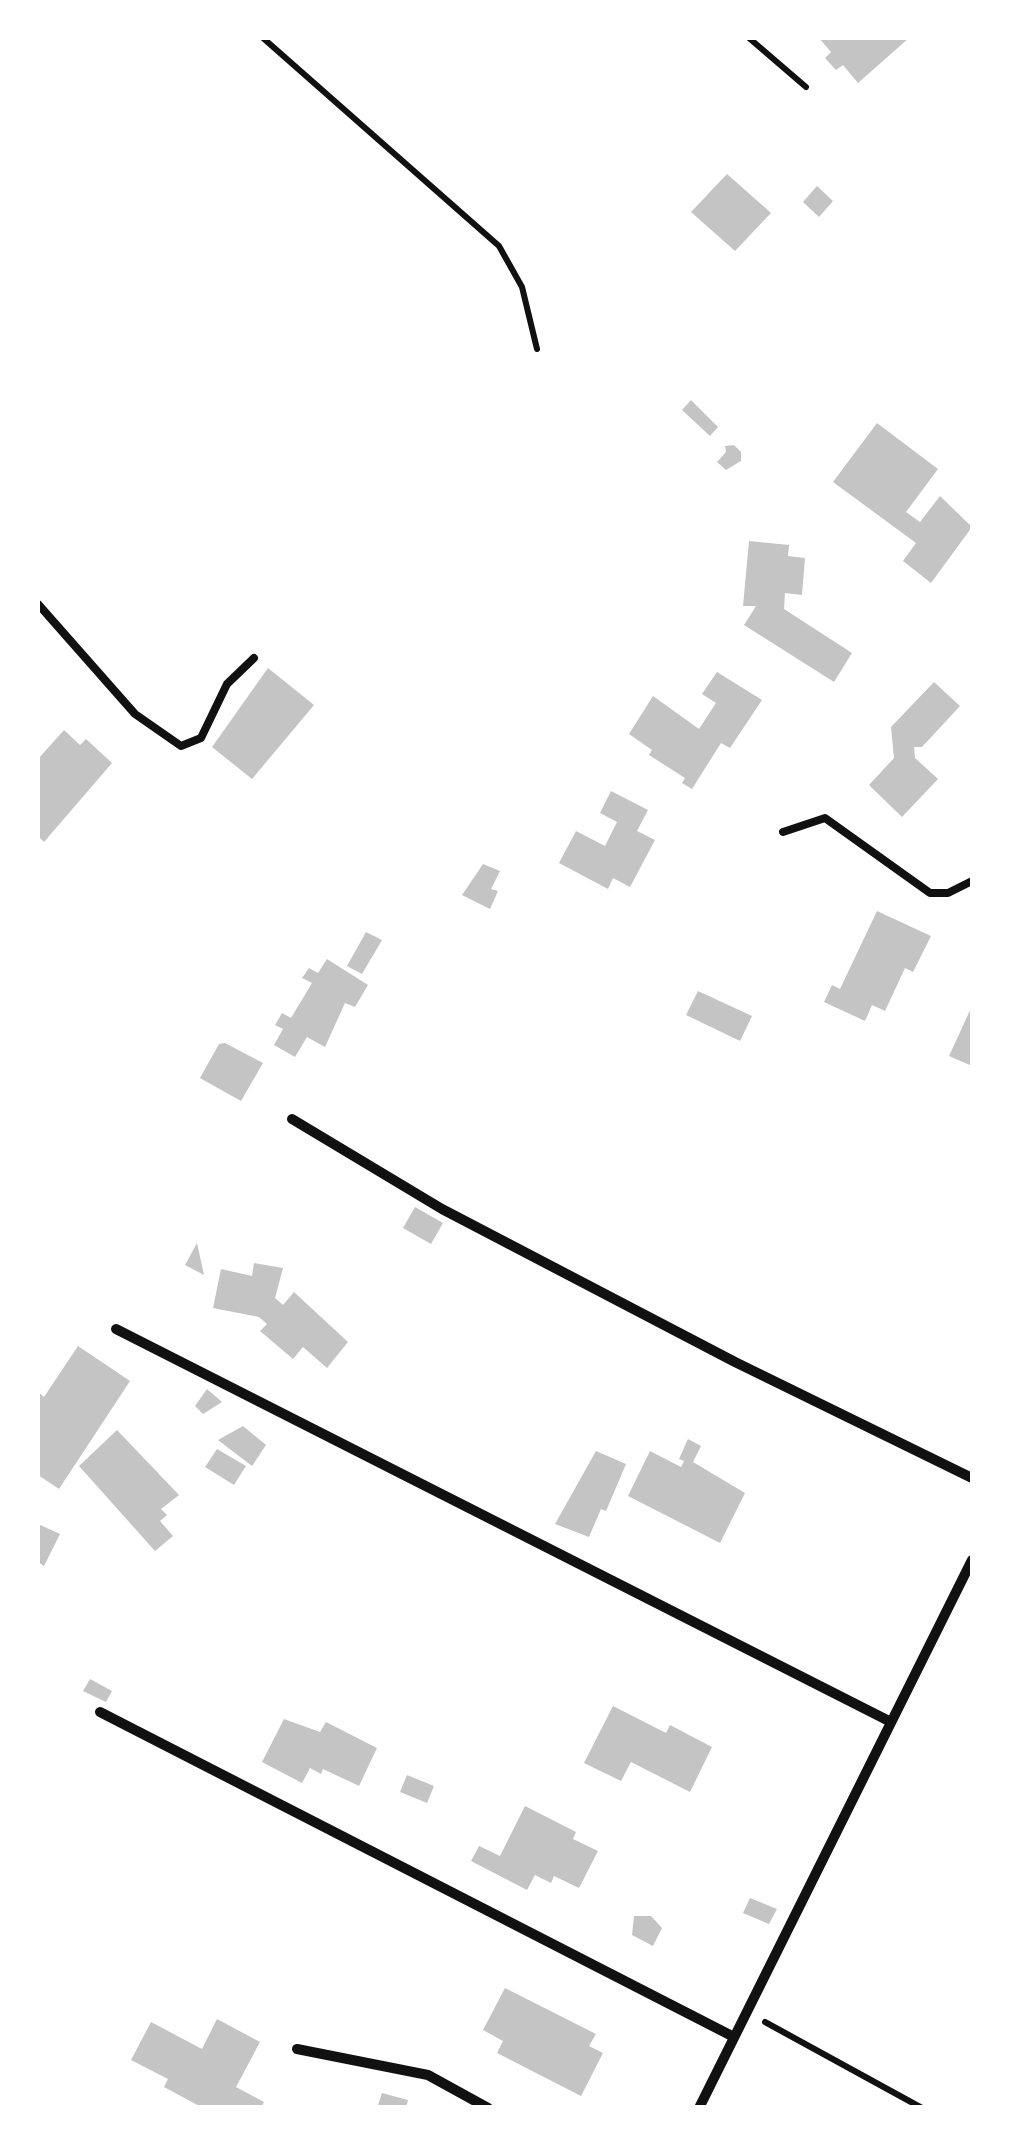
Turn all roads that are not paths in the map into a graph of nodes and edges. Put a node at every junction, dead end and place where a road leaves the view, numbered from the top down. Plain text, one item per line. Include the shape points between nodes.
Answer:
1 (38, 604) edge
2 (254, 658) dead end
3 (784, 832) dead end
4 (972, 881) edge
5 (292, 1119) dead end
6 (116, 1329) dead end
7 (972, 1478) edge
8 (972, 1560) edge
9 (100, 1712) dead end
10 (889, 1720) junction
11 (732, 2036) junction
12 (296, 2049) dead end
13 (488, 2108) edge
14 (699, 2108) edge

1 - 2 lane via 135,714 180,746 201,738 226,684
3 - 4 lane via 825,818 930,893
5 - 7 street via 442,1209
6 - 10 street
8 - 10 street
9 - 11 street
10 - 11 street
11 - 14 street
12 - 13 street via 428,2075

